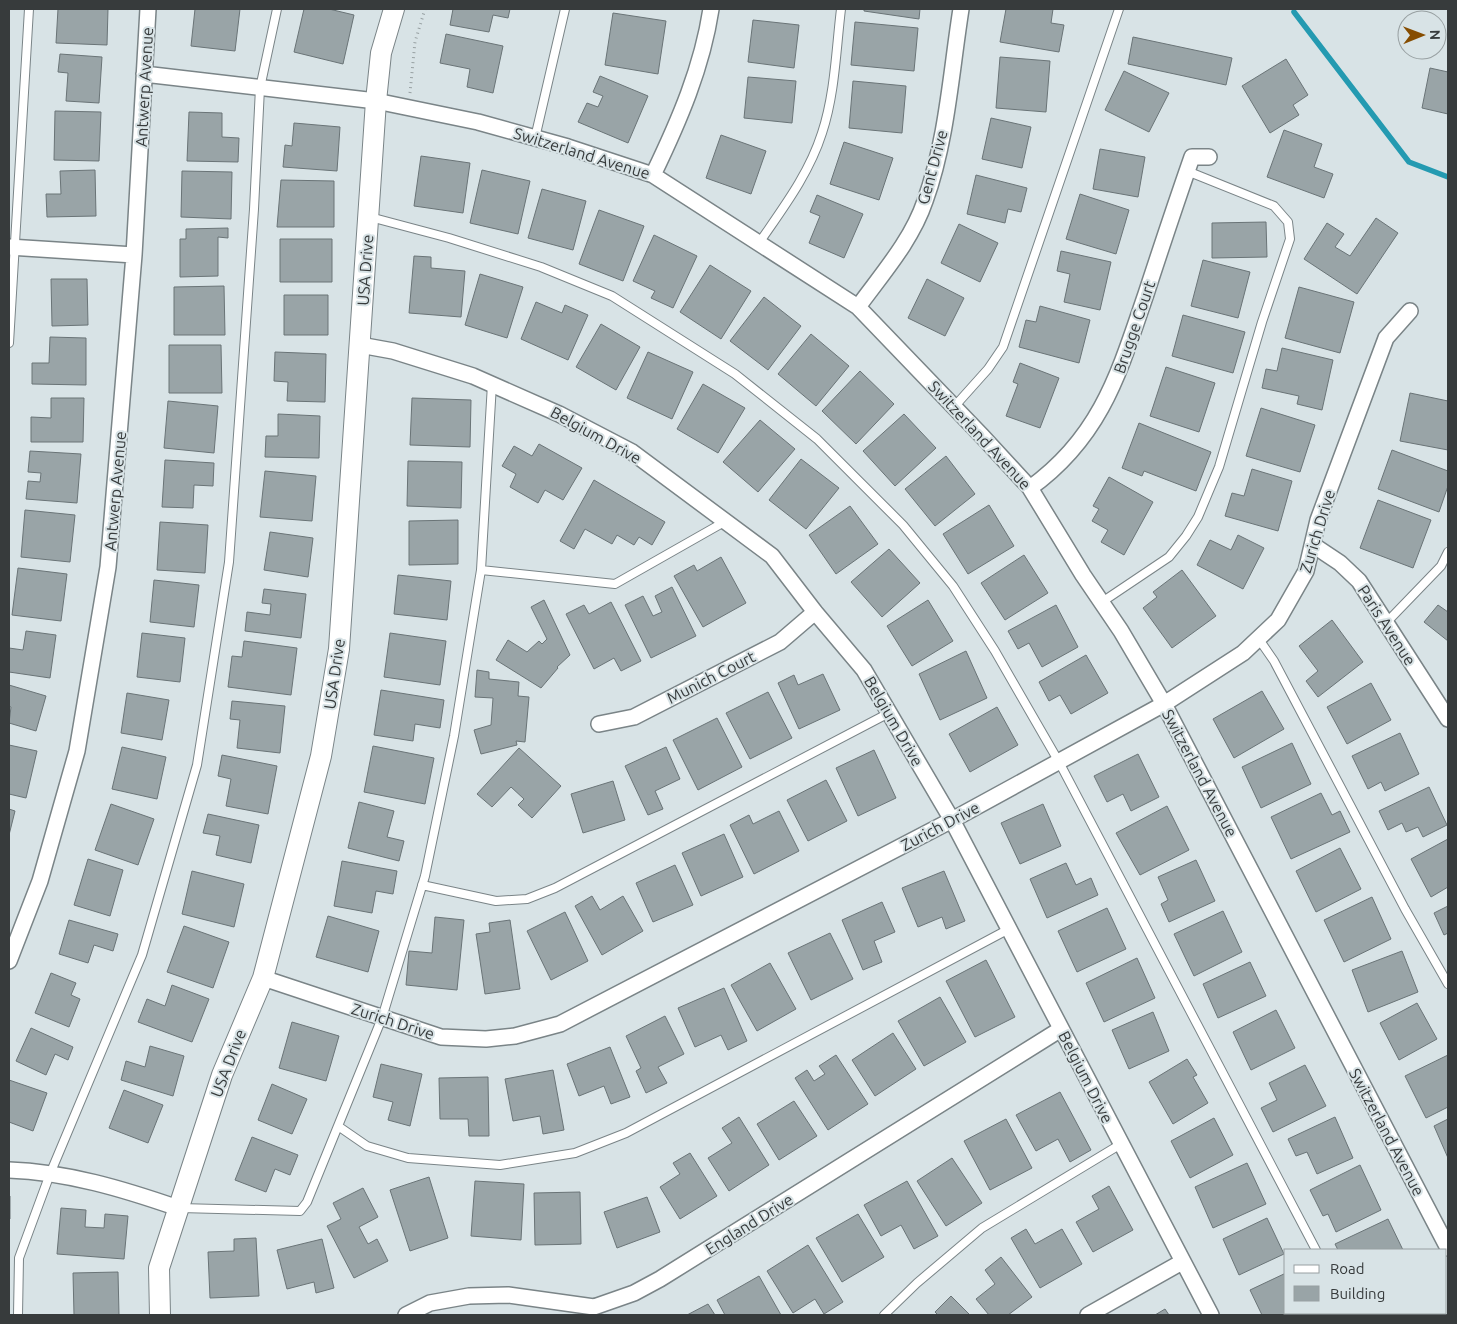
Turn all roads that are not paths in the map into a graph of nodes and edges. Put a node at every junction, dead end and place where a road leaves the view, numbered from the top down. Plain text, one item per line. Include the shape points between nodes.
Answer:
1 (29, 9) edge
2 (148, 9) edge
3 (277, 9) edge
4 (394, 9) edge
5 (565, 9) edge
6 (711, 9) edge
7 (841, 9) edge
8 (961, 9) edge
9 (1119, 9) edge
10 (144, 74) junction
11 (260, 88) junction
12 (376, 101) junction
13 (534, 138) junction
14 (1209, 157) dead end
15 (1187, 172) junction
16 (654, 175) junction
17 (369, 217) junction
18 (759, 243) junction
19 (12, 248) edge
20 (134, 255) junction
21 (858, 307) junction
22 (1410, 311) dead end
23 (9, 343) edge
24 (360, 344) junction
25 (492, 384) junction
26 (954, 407) junction
27 (1030, 488) junction
28 (726, 521) junction
29 (1313, 544) junction
30 (1448, 552) edge
31 (481, 570) junction
32 (1102, 602) junction
33 (815, 612) junction
34 (1386, 623) junction
35 (1258, 638) junction
36 (1164, 704) junction
37 (889, 713) junction
38 (1448, 718) edge
39 (599, 724) dead end
40 (1058, 762) junction
41 (952, 820) junction
42 (422, 885) junction
43 (1009, 930) junction
44 (9, 961) edge
45 (263, 978) junction
46 (1448, 984) edge
47 (382, 1018) junction
48 (1061, 1029) junction
49 (338, 1126) junction
50 (1121, 1144) junction
51 (9, 1170) edge
52 (50, 1174) junction
53 (178, 1208) junction
54 (1448, 1248) edge
55 (1315, 1249) edge
56 (1182, 1262) junction
57 (18, 1315) edge
58 (160, 1315) edge
59 (406, 1315) edge
60 (884, 1315) edge
61 (1088, 1315) edge
62 (1211, 1315) edge

1 - 19 lane
2 - 10 street, Antwerp Avenue
3 - 11 lane
4 - 12 street, USA Drive via 381,53
5 - 13 lane
6 - 16 street via 707,38 690,94
7 - 18 lane via 830,101 822,133 812,160
8 - 21 street, Gent Drive via 940,148 925,202 899,251
9 - 26 lane via 1003,347
10 - 11 street, Switzerland Avenue
10 - 20 street, Antwerp Avenue
11 - 12 street, Switzerland Avenue
11 - 52 lane via 230,553 196,765 142,955
12 - 13 street, Switzerland Avenue via 478,122
12 - 17 street, USA Drive
13 - 16 street, Switzerland Avenue
14 - 15 street, Brugge Court via 1192,157
15 - 27 street, Brugge Court via 1119,375 1098,415 1069,456
15 - 32 lane via 1274,206 1288,222 1290,239 1219,467 1198,517 1169,557
16 - 18 street, Switzerland Avenue
17 - 24 street, USA Drive
17 - 40 lane via 541,267 612,296 735,374 817,439 903,525 953,586 995,651
18 - 21 street, Switzerland Avenue
19 - 20 street
19 - 23 lane
20 - 44 street, Antwerp Avenue via 108,567 93,664 77,750 40,881
21 - 26 street, Switzerland Avenue
22 - 29 street, Zurich Drive via 1386,338 1318,520
24 - 25 street, Belgium Drive via 393,351
24 - 45 street, USA Drive via 339,649 321,756
25 - 28 street, Belgium Drive via 632,452
25 - 31 lane
26 - 27 street, Switzerland Avenue
27 - 32 street, Switzerland Avenue
28 - 31 lane via 615,584
28 - 33 street, Belgium Drive via 772,556
29 - 34 street, Paris Avenue via 1359,581
29 - 35 street, Zurich Drive via 1298,588 1278,620
30 - 34 lane via 1441,566
31 - 42 lane via 454,736
32 - 36 street, Switzerland Avenue
33 - 37 street, Belgium Drive via 864,670
33 - 39 street, Munich Court via 780,642 634,716
34 - 38 street, Paris Avenue
35 - 36 street, Zurich Drive via 1243,652
35 - 46 lane via 1274,661
36 - 40 street, Zurich Drive
36 - 54 street, Switzerland Avenue
37 - 41 street, Belgium Drive
37 - 42 lane via 555,888 526,899 496,901
40 - 41 street, Zurich Drive
40 - 55 lane
41 - 43 street, Belgium Drive
41 - 47 street, Zurich Drive via 560,1024 515,1036 486,1039 441,1037
42 - 47 lane
43 - 48 street, Belgium Drive
43 - 49 lane via 626,1133 575,1153 500,1165 408,1158 367,1146
45 - 47 street, Zurich Drive
45 - 53 street, USA Drive via 222,1075
47 - 49 lane
48 - 50 street, Belgium Drive
48 - 59 street, England Drive via 634,1293 594,1307 508,1295 469,1296 430,1303
49 - 53 lane via 307,1202 300,1211
50 - 56 street, Belgium Drive
50 - 60 lane via 982,1228
51 - 52 street
52 - 53 street via 125,1189
52 - 57 lane via 19,1258
53 - 58 street, USA Drive via 159,1268
56 - 61 street
56 - 62 street, Belgium Drive

